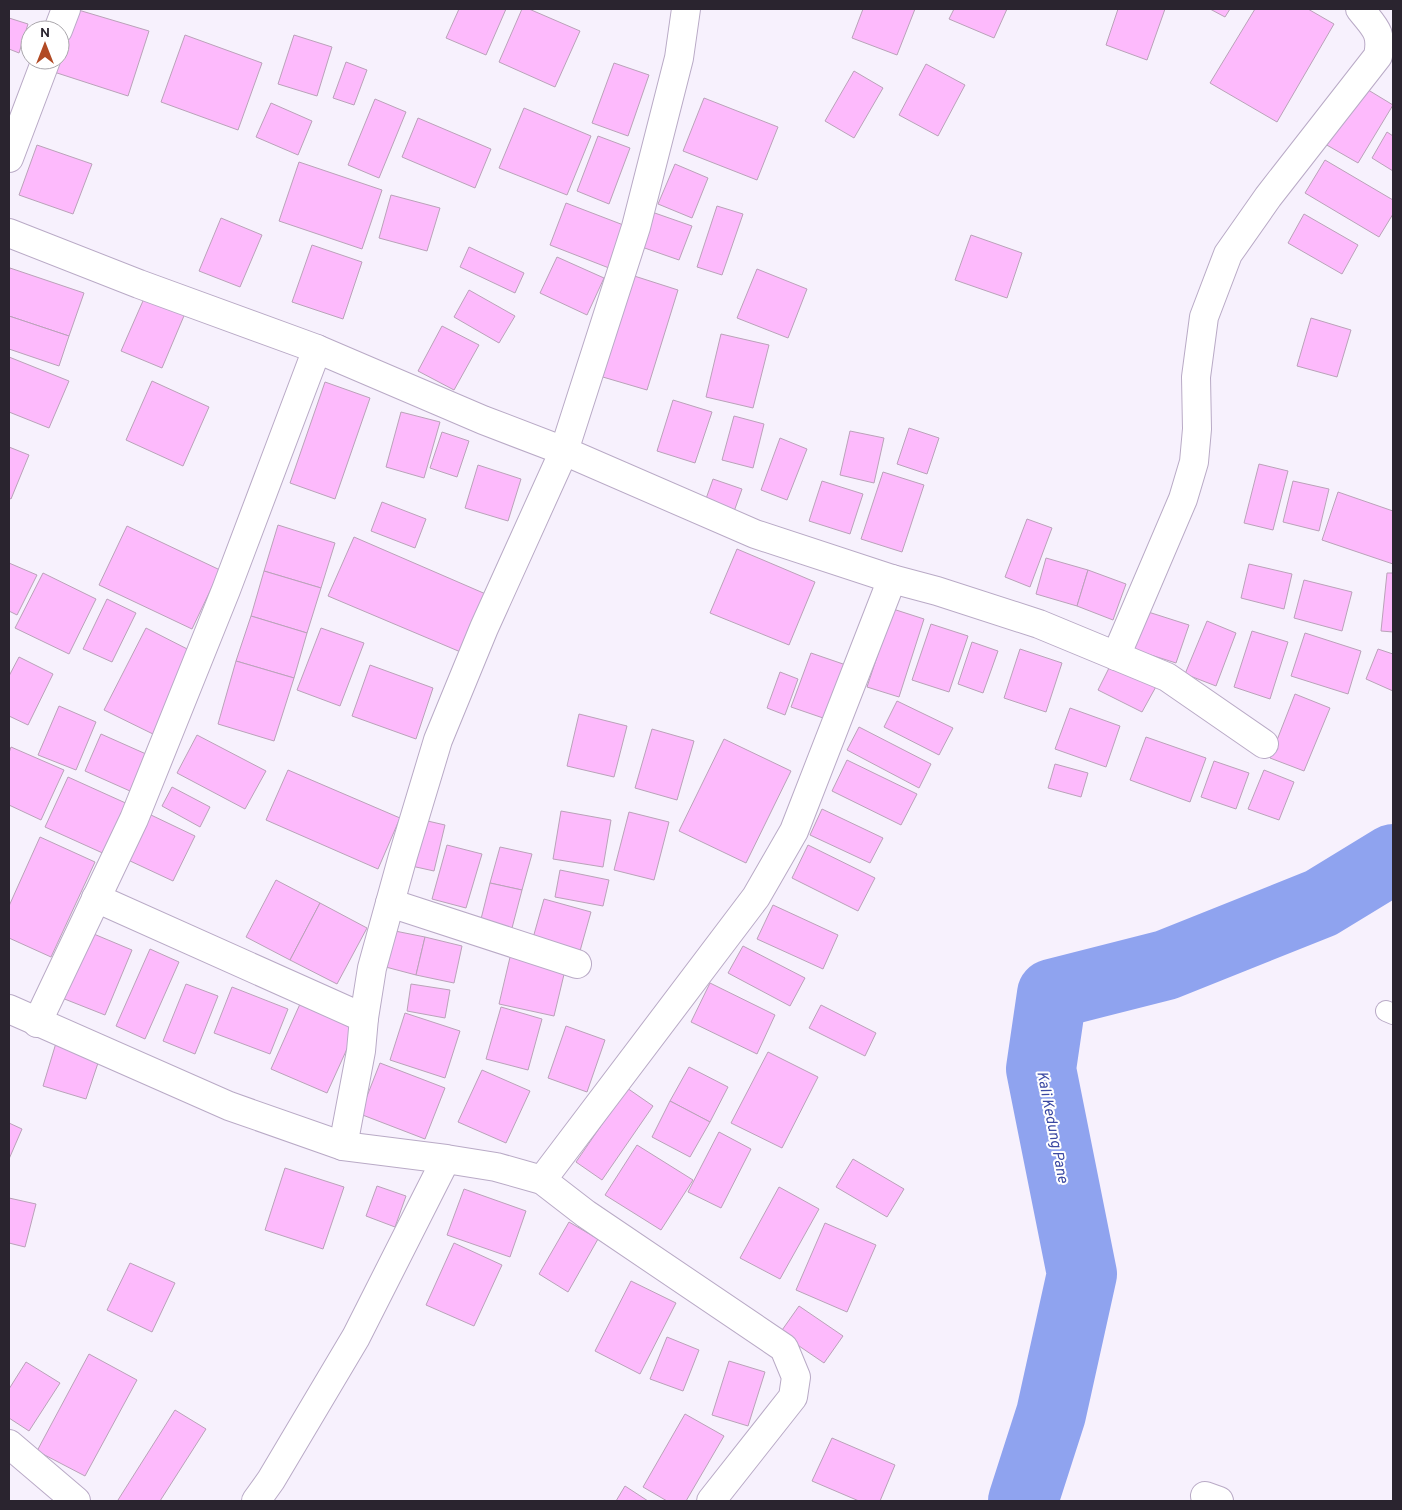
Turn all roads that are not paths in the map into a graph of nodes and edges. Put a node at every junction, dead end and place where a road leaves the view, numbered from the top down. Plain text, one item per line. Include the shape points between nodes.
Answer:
1 (686, 9) edge
2 (1360, 9) edge
3 (42, 70) edge
4 (9, 158) edge
5 (9, 233) edge
6 (318, 349) junction
7 (564, 451) junction
8 (892, 579) junction
9 (1116, 656) junction
10 (1264, 744) dead end
11 (96, 898) junction
12 (390, 903) junction
13 (577, 964) dead end
14 (9, 1010) edge
15 (364, 1018) junction
16 (36, 1023) junction
17 (343, 1146) junction
18 (446, 1158) junction
19 (542, 1180) junction
20 (9, 1444) edge
21 (76, 1501) edge
22 (256, 1501) edge
23 (711, 1501) edge

1 - 7 street via 679,58 636,227
2 - 9 street via 1378,31 1378,56 1268,197 1228,254 1204,317 1196,377 1194,462 1183,499
3 - 4 street
5 - 6 street
6 - 7 street
6 - 11 street via 141,801
7 - 8 street via 755,534
7 - 12 street via 484,628 438,740
8 - 9 street via 1039,624
8 - 19 street via 794,831 756,898
9 - 10 street via 1167,677
11 - 15 street
11 - 16 street
12 - 13 street
12 - 15 street via 372,968
14 - 16 street
15 - 17 street
16 - 17 street via 229,1106
17 - 18 street
18 - 19 street
18 - 22 street via 356,1337
19 - 23 street via 586,1214 784,1348 796,1376 792,1397
20 - 21 street

